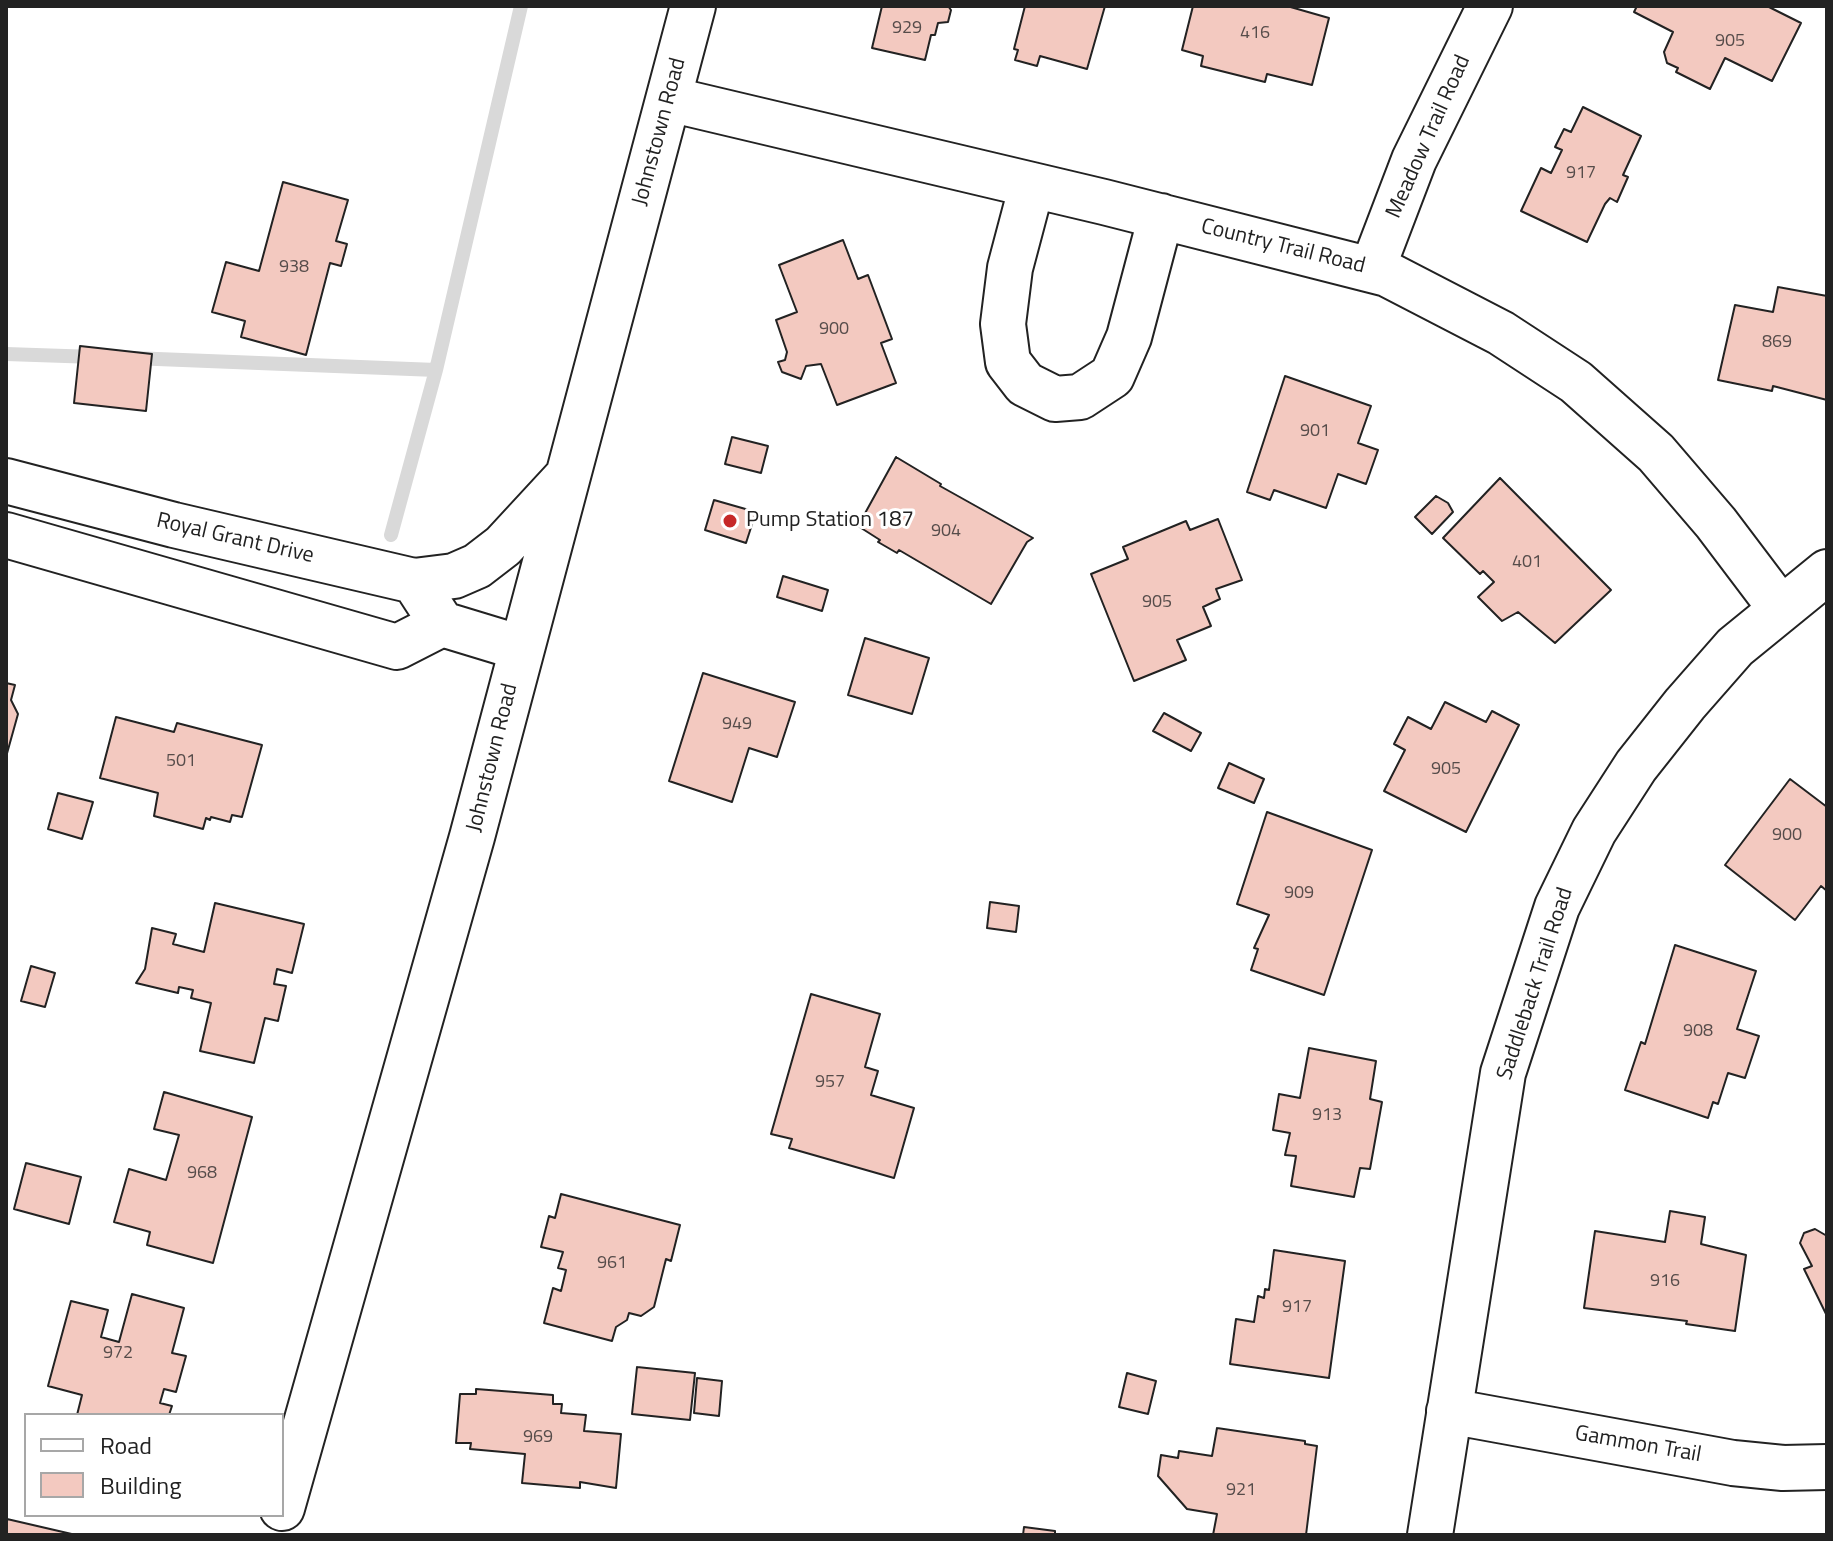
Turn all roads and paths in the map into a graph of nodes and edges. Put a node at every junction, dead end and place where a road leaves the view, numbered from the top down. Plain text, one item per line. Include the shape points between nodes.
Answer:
1 (693, 6) edge
2 (1490, 6) edge
3 (669, 99) junction
4 (1032, 185) junction
5 (1161, 216) junction
6 (1372, 270) junction
7 (568, 475) junction
8 (6, 481) edge
9 (6, 535) edge
10 (1827, 572) edge
11 (414, 581) junction
12 (1781, 609) junction
13 (442, 624) junction
14 (521, 648) junction
15 (1449, 1411) junction
16 (1827, 1467) edge
17 (284, 1501) edge
18 (1430, 1535) edge

1 - 3 street, Johnstown Road
2 - 6 street, Meadow Trail Road via 1414,160
3 - 4 street, Country Trail Road
3 - 7 street, Johnstown Road
4 - 5 street, Country Trail Road
4 - 5 street via 1010,268 1003,324 1008,362 1025,384 1055,399 1080,397 1112,376 1129,337
5 - 6 street, Country Trail Road
6 - 12 street, Country Trail Road via 1501,333 1576,382 1656,453
7 - 11 street via 503,546 477,566 454,576
7 - 14 street, Johnstown Road
8 - 11 street, Royal Grant Drive
9 - 13 street via 397,647
10 - 12 street, Saddleback Trail Road
11 - 13 street
12 - 15 street, Saddleback Trail Road via 1735,647 1636,766 1594,831 1557,907 1503,1073
13 - 14 street
14 - 17 street, Johnstown Road
15 - 16 street, Gammon Trail via 1733,1463
15 - 18 street, Saddleback Trail Road

